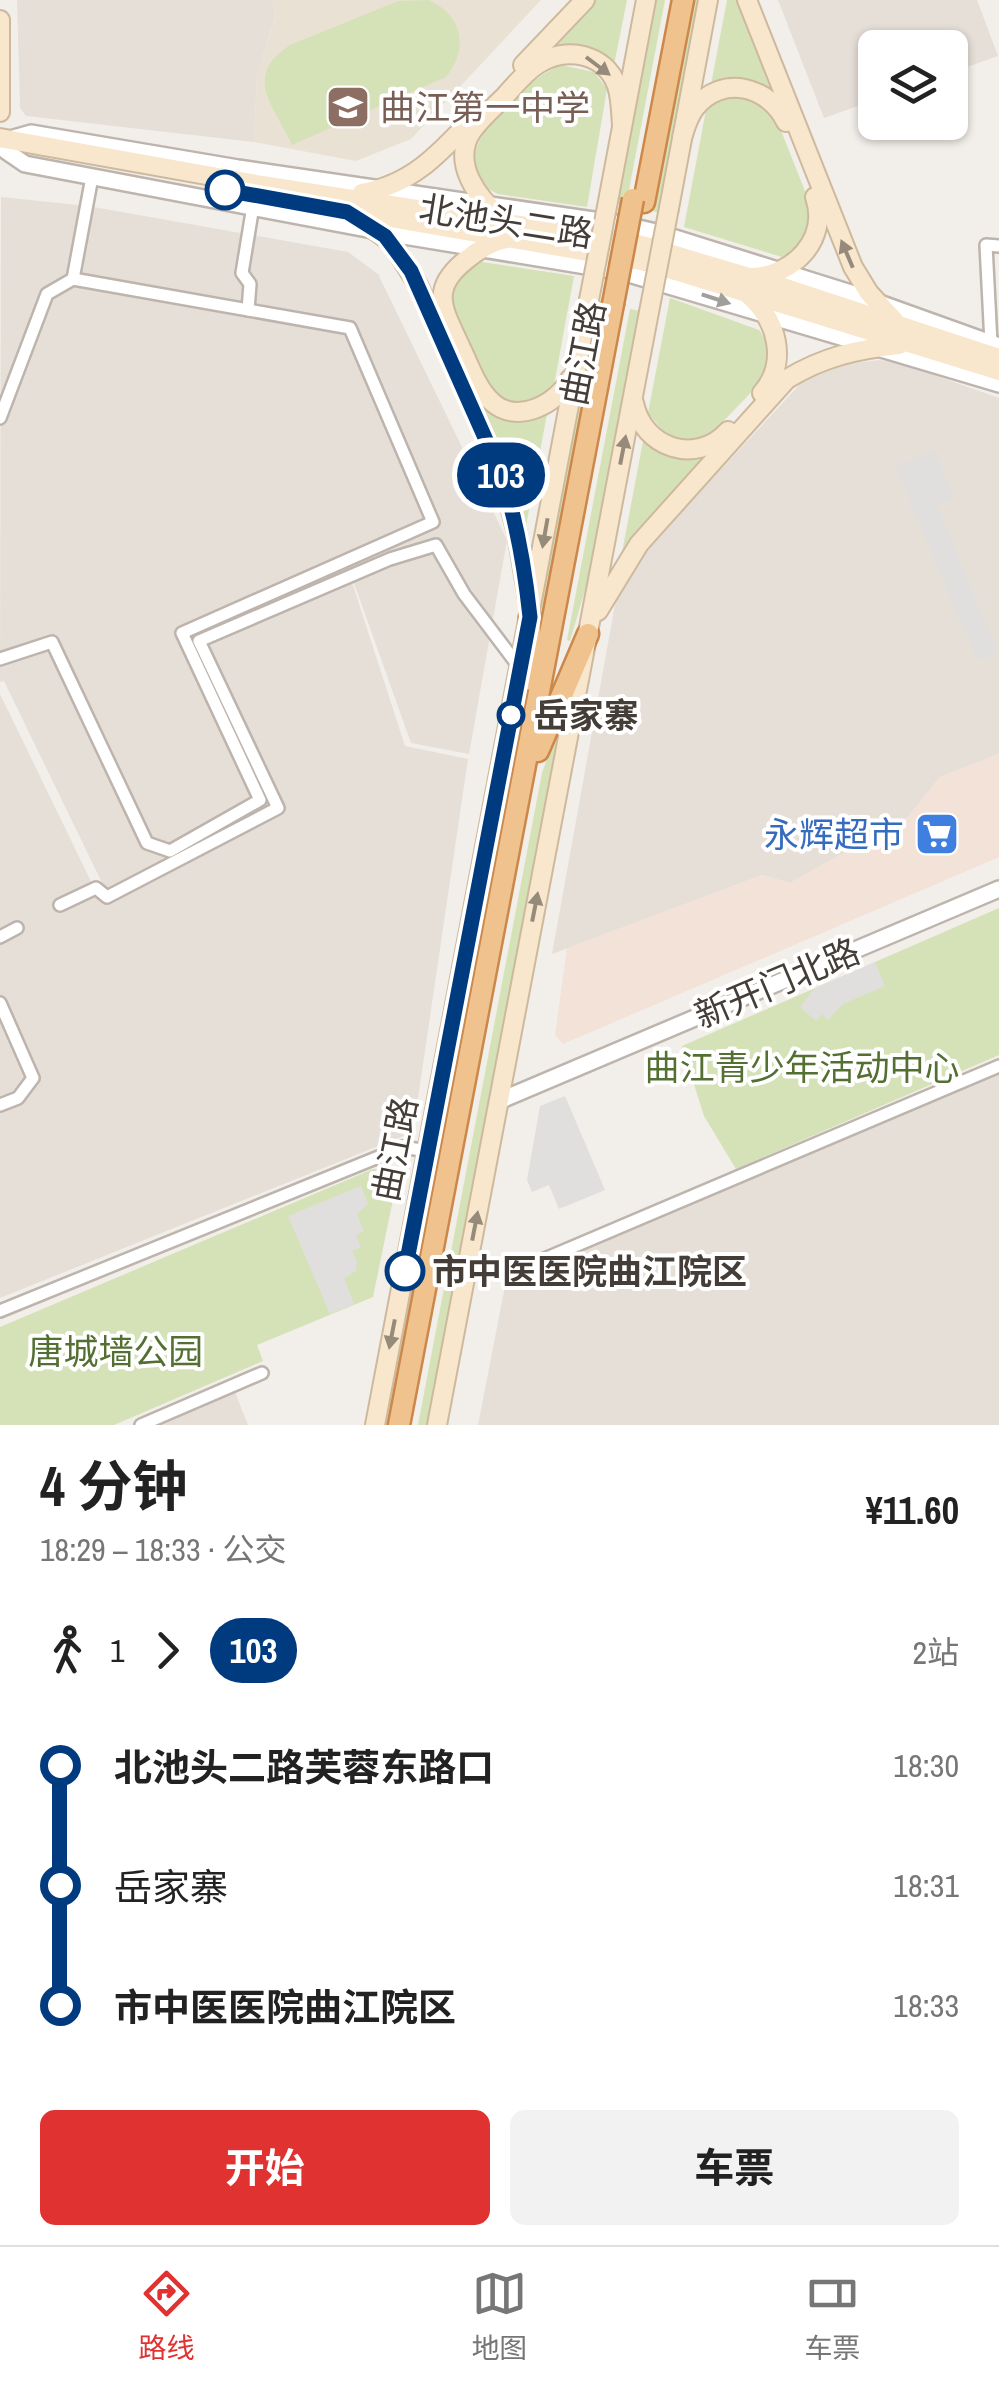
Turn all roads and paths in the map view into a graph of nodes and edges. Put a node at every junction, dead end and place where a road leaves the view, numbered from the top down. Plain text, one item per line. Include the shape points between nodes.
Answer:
1 (585, 0) edge
2 (646, 0) edge
3 (670, 0) edge
4 (683, 0) edge
5 (708, 0) edge
6 (747, 0) edge
7 (0, 20) edge
8 (0, 112) edge
9 (622, 125) junction
10 (682, 138) junction
11 (4, 144) edge
12 (92, 176) junction
13 (384, 188) junction
14 (337, 194) junction
15 (638, 201) junction
16 (485, 202) junction
17 (253, 206) junction
18 (347, 212) junction
19 (513, 230) junction
20 (379, 231) junction
21 (999, 246) edge
22 (482, 248) junction
23 (779, 270) junction
24 (73, 279) junction
25 (744, 284) junction
26 (875, 301) junction
27 (248, 310) junction
28 (765, 315) junction
29 (909, 336) junction
30 (871, 348) junction
31 (996, 349) edge
32 (576, 364) junction
33 (999, 371) edge
34 (999, 384) edge
35 (633, 394) junction
36 (0, 417) edge
37 (530, 617) junction
38 (588, 634) junction
39 (0, 659) edge
40 (520, 668) junction
41 (533, 753) junction
42 (999, 889) edge
43 (60, 905) dead end
44 (16, 928) dead end
45 (0, 938) edge
46 (0, 1003) edge
47 (999, 1066) edge
48 (499, 1100) junction
49 (0, 1105) edge
50 (427, 1151) junction
51 (467, 1266) junction
52 (0, 1311) edge
53 (262, 1373) dead end
54 (141, 1425) edge
55 (375, 1425) edge
56 (399, 1425) edge
57 (410, 1425) edge
58 (437, 1425) edge

1 - 13 main road via 435,158
2 - 9 main road, 曲江路
3 - 15 highway, 曲江路
4 - 15 highway, 曲江路
5 - 10 main road, 曲江路
26 -> 6 main road via 846,252
7 - 8 main road
16 -> 9 main road via 466,166 470,134 541,62 569,54 596,61 616,84
9 - 32 main road, 曲江路, bridge
10 - 23 main road via 692,111 722,90 747,88 776,104 820,220 810,247
10 - 35 main road, 曲江路, bridge
11 - 12 street via 24,164
11 - 13 street via 31,134
11 - 14 main road, 北池头二路
11 - 18 main road, 北池头二路
12 - 17 street
12 - 24 street
13 - 14 main road
13 - 16 street
14 - 19 main road, 北池头二路
15 - 41 highway, 曲江路, bridge
16 - 19 main road
16 - 23 street via 656,232
17 - 20 street
17 - 27 street via 242,273 250,284
18 - 19 main road, 北池头二路
18 - 20 main road
19 - 22 main road
19 - 25 main road, 北池头二路 via 631,242
20 - 22 street
20 - 37 main road via 411,271 502,476
21 - 31 street via 986,245
22 -> 28 street via 622,272
22 - 32 main road via 450,275 442,300 484,394 506,409 538,408 562,392
23 - 25 main road
23 - 26 street
24 - 27 street
24 - 36 street via 46,294
25 - 28 main road
25 - 29 main road, 北池头二路
26 - 29 main road
26 - 31 street
27 - 39 street via 350,328 433,522 182,633 260,800 170,850 147,843 52,642
28 - 30 street
28 - 35 main road via 776,342 775,373 714,443 686,450 659,442 640,420
29 - 30 main road
29 - 31 main road, 北池头二路
29 - 33 main road, 北池头二路
30 - 34 street
30 - 38 main road via 817,362 778,388 639,544
32 -> 37 main road, 曲江路
38 -> 35 main road, 曲江路
37 - 40 main road, 曲江路
37 - 41 highway
38 - 41 highway
48 -> 38 main road, 曲江路
40 - 43 street via 436,545 200,642 278,808 107,897 96,888
40 - 50 main road, 曲江路
41 - 56 highway, 曲江路
41 - 57 highway, 曲江路
42 - 48 street, 新开门北路
44 - 45 street
46 - 49 street via 33,1078 18,1098
47 - 51 street via 516,1271
51 -> 48 main road, 曲江路
50 - 52 street via 403,1147
50 -> 55 main road, 曲江路
51 - 58 main road, 曲江路
53 - 54 street

